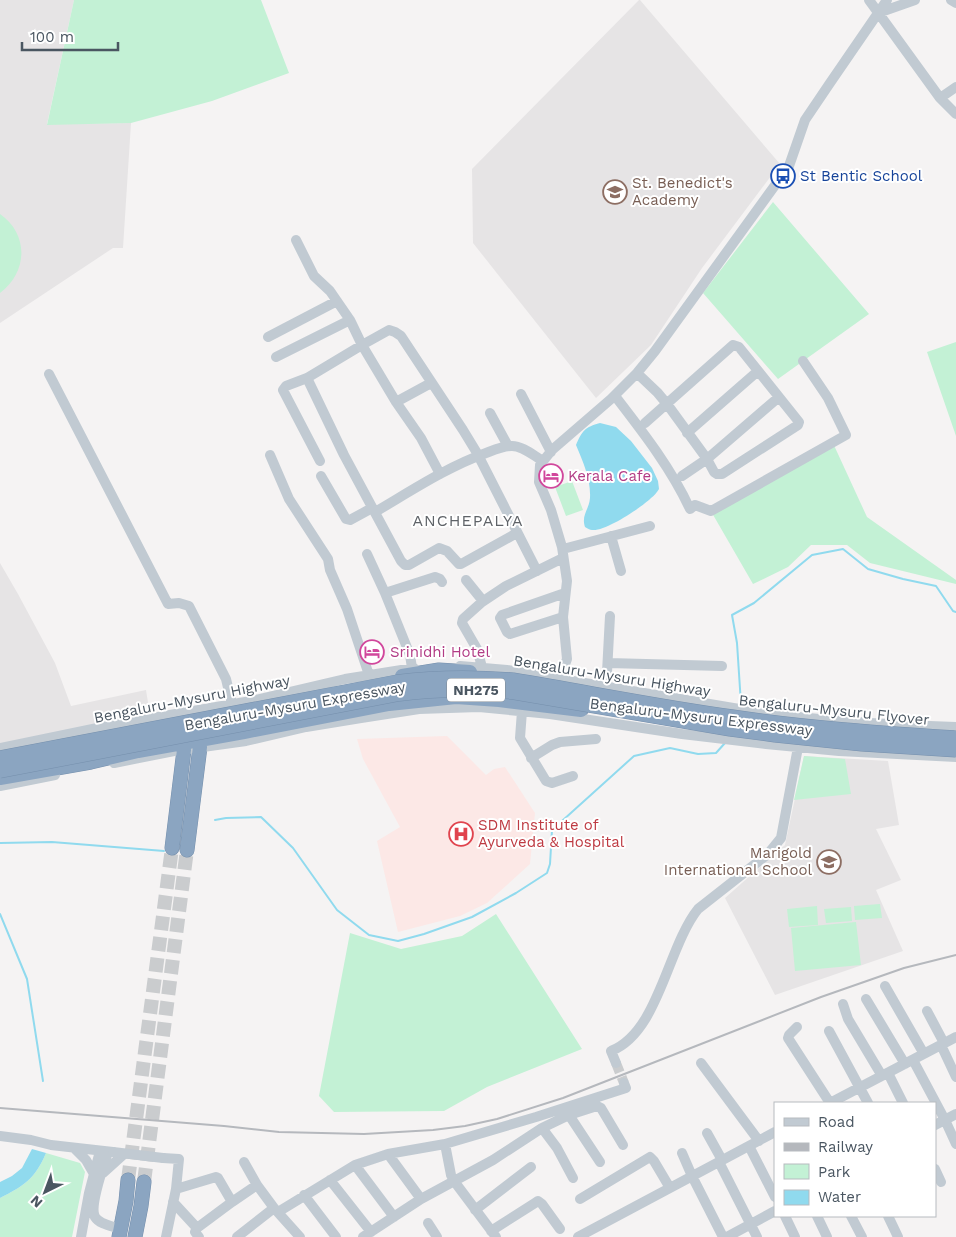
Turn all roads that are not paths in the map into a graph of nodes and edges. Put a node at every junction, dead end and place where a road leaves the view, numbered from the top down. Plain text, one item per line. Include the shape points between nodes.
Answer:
1 (869, 0) edge
2 (887, 0) edge
3 (915, 0) edge
4 (951, 0) edge
5 (956, 3) edge
6 (878, 13) junction
7 (956, 87) edge
8 (940, 98) junction
9 (956, 114) edge
10 (296, 240) dead end
11 (337, 301) junction
12 (350, 320) junction
13 (268, 337) dead end
14 (362, 345) junction
15 (276, 357) dead end
16 (803, 361) dead end
17 (758, 371) junction
18 (637, 373) junction
19 (49, 374) dead end
20 (307, 378) junction
21 (431, 383) junction
22 (521, 394) dead end
23 (614, 396) junction
24 (779, 397) junction
25 (396, 402) junction
26 (667, 404) junction
27 (490, 413) dead end
28 (644, 423) dead end
29 (687, 433) junction
30 (508, 446) junction
31 (551, 452) junction
32 (270, 455) dead end
33 (478, 456) junction
34 (707, 459) junction
35 (320, 461) dead end
36 (543, 461) junction
37 (440, 474) junction
38 (321, 476) dead end
39 (682, 476) dead end
40 (374, 510) junction
41 (650, 526) dead end
42 (517, 532) junction
43 (611, 536) junction
44 (367, 554) dead end
45 (563, 554) junction
46 (537, 571) junction
47 (621, 571) dead end
48 (466, 580) dead end
49 (442, 582) dead end
50 (385, 593) junction
51 (565, 593) junction
52 (483, 601) junction
53 (610, 616) dead end
54 (563, 617) junction
55 (608, 663) junction
56 (722, 666) dead end
57 (482, 667) junction
58 (412, 668) junction
59 (369, 674) junction
60 (559, 681) junction
61 (606, 689) junction
62 (232, 704) junction
63 (551, 710) junction
64 (522, 711) junction
65 (763, 715) junction
66 (956, 727) edge
67 (956, 733) edge
68 (956, 738) edge
69 (596, 739) dead end
70 (799, 744) junction
71 (0, 748) edge
72 (200, 748) junction
73 (184, 750) junction
74 (956, 750) edge
75 (0, 753) edge
76 (956, 755) edge
77 (0, 758) edge
78 (531, 758) junction
79 (0, 770) edge
80 (573, 776) dead end
81 (0, 778) edge
82 (0, 786) edge
83 (172, 848) tunnel mouth
84 (188, 850) tunnel mouth
85 (885, 986) dead end
86 (866, 999) dead end
87 (843, 1004) dead end
88 (927, 1011) dead end
89 (797, 1027) dead end
90 (829, 1031) dead end
91 (956, 1037) edge
92 (942, 1044) junction
93 (924, 1054) junction
94 (909, 1062) junction
95 (701, 1063) dead end
96 (616, 1064) tunnel mouth
97 (885, 1074) junction
98 (956, 1076) edge
99 (624, 1083) dead end
100 (860, 1087) junction
101 (829, 1102) edge
102 (832, 1102) edge
103 (868, 1102) edge
104 (902, 1102) edge
105 (934, 1102) edge
106 (936, 1106) edge
107 (956, 1114) edge
108 (569, 1115) junction
109 (945, 1120) junction
110 (936, 1124) edge
111 (542, 1128) junction
112 (707, 1133) dead end
113 (774, 1133) edge
114 (0, 1136) edge
115 (759, 1141) junction
116 (445, 1144) junction
117 (956, 1144) edge
118 (623, 1145) dead end
119 (749, 1146) junction
120 (74, 1148) junction
121 (111, 1152) junction
122 (682, 1153) dead end
123 (388, 1154) junction
124 (720, 1161) junction
125 (244, 1162) dead end
126 (600, 1162) dead end
127 (355, 1165) junction
128 (531, 1167) dead end
129 (936, 1171) edge
130 (98, 1175) junction
131 (692, 1176) junction
132 (574, 1178) dead end
133 (128, 1180) tunnel mouth
134 (330, 1180) junction
135 (454, 1181) junction
136 (144, 1182) tunnel mouth
137 (941, 1182) dead end
138 (257, 1185) junction
139 (670, 1188) junction
140 (176, 1189) junction
141 (774, 1195) edge
142 (304, 1196) junction
143 (421, 1199) junction
144 (580, 1199) dead end
145 (173, 1202) junction
146 (232, 1202) junction
147 (276, 1210) junction
148 (475, 1210) junction
149 (774, 1212) edge
150 (394, 1217) junction
151 (785, 1217) edge
152 (817, 1217) edge
153 (852, 1217) edge
154 (888, 1217) edge
155 (428, 1223) dead end
156 (750, 1224) junction
157 (560, 1229) dead end
158 (119, 1233) edge
159 (198, 1233) edge
160 (367, 1234) edge
161 (494, 1234) edge
162 (294, 1235) edge
163 (81, 1237) edge
164 (135, 1237) edge
165 (166, 1237) edge
166 (237, 1237) edge
167 (336, 1237) edge
168 (437, 1237) edge
169 (578, 1237) edge
170 (723, 1237) edge
171 (727, 1237) edge
172 (757, 1237) edge
173 (796, 1237) edge
174 (827, 1237) edge
175 (862, 1237) edge
176 (898, 1237) edge

1 - 6 street
2 - 6 street
3 - 6 street
4 - 5 street
6 - 8 street
6 - 18 street via 805,120 789,166
7 - 8 street
8 - 9 street
10 - 11 street via 314,276
11 - 12 street
11 - 13 street
12 - 14 street
12 - 15 street
14 - 20 street
14 - 21 street via 389,330 395,332
14 - 25 street
16 - 23 street via 828,398 846,435 712,511 695,505 690,509 660,458
17 - 24 street
17 - 26 street via 739,347 733,345
17 - 29 street
18 - 23 street
18 - 26 street
19 - 62 street via 168,604 188,606 226,680
20 - 35 street via 283,390
20 - 40 street
21 - 25 street
21 - 33 street
22 - 31 street
23 - 31 street
24 - 34 street
24 - 34 street via 799,421 798,425 722,474 714,472
25 - 37 street via 422,438
26 - 28 street
26 - 29 street
27 - 30 street
29 - 34 street
30 - 33 street
30 - 36 street via 518,447
31 - 36 street
32 - 59 street via 289,499 328,559
33 - 37 street
33 - 42 street
34 - 39 street
36 - 45 street via 539,482 552,510
37 - 40 street
38 - 40 street via 346,519
40 - 42 street via 405,565 439,548 462,564
41 - 43 street
42 - 46 street
43 - 45 street
43 - 47 street
44 - 50 street
45 - 46 street
45 - 51 street via 567,581
46 - 52 street
48 - 52 street
49 - 50 street via 435,577
50 - 58 street via 410,655
51 - 54 street
51 - 54 street via 502,614 500,618 510,634
52 - 57 street via 462,620
53 - 55 street
54 - 60 street via 566,658
55 - 56 street
55 - 61 street
57 - 58 street, NH275 via 438,665
57 - 60 street, NH275
58 - 59 street, NH275
59 - 62 street, NH275
60 - 61 highway, Bengaluru-Mysuru Highway / NH275
60 - 63 street
60 - 75 highway, Bengaluru-Mysuru Highway / NH275 via 439,670
61 - 65 highway, Bengaluru-Mysuru Highway / NH275, bridge
62 - 71 street, NH275
63 - 64 street, Bengaluru-Mysuru Expressway / NH275
63 - 70 highway, Bengaluru-Mysuru Expressway / NH275 via 579,709 684,730
63 - 81 highway, Bengaluru-Mysuru Expressway / NH275 via 456,697 389,704
64 - 72 street, Bengaluru-Mysuru Expressway / NH275 via 479,707 419,709
64 - 78 street via 520,738
65 - 66 street, NH275
65 - 67 highway, Bengaluru-Mysuru Highway / NH275
68 - 77 highway, Bengaluru-Mysuru Flyover / NH275, bridge via 776,723 513,680 450,678 397,682
69 - 78 street via 560,742
70 - 76 highway, Bengaluru-Mysuru Expressway / NH275
70 - 96 street via 781,838 768,854 698,909 690,919 644,1021 630,1040 611,1051
72 - 73 street, Bengaluru-Mysuru Expressway / NH275
72 - 84 highway
73 - 82 street, Bengaluru-Mysuru Expressway / NH275
73 - 83 highway
74 - 79 highway, Bengaluru-Mysuru Expressway / NH275, bridge via 775,735 512,692 451,690 399,694
78 - 80 street via 549,783
85 - 93 street
86 - 94 street
87 - 97 street via 848,1019
88 - 92 street
89 - 101 street via 788,1038
90 - 100 street
91 - 92 street
92 - 93 street
92 - 98 street
93 - 94 street
94 - 97 street
94 - 105 street
95 - 115 street
97 - 100 street
97 - 104 street
99 - 116 street via 626,1088
100 - 102 street
100 - 103 street
106 - 109 street
107 - 109 street
108 - 111 street
108 - 118 street via 596,1106 601,1108
108 - 126 street
109 - 110 street
109 - 117 street
111 - 132 street
111 - 135 street
112 - 124 street
113 - 115 street
114 - 120 street
115 - 119 street
116 - 123 street
116 - 135 street
119 - 124 street
119 - 141 street
120 - 121 street
120 - 130 street
121 - 130 street
121 - 130 street via 110,1165
121 - 140 street, bridge via 179,1159
122 - 131 street
123 - 127 street
123 - 143 street
124 - 131 street
124 - 156 street
125 - 138 street
127 - 134 street
127 - 150 street
128 - 148 street
129 - 137 street
130 - 158 street via 95,1217
130 - 163 street
131 - 139 street
131 - 170 street
133 - 158 highway
134 - 142 street
134 - 160 street
135 - 143 street
135 - 148 street
136 - 164 highway
138 - 146 street
138 - 147 street
139 - 144 street via 650,1157
139 - 169 street
140 - 145 street
140 - 146 street via 216,1177
142 - 147 street
142 - 167 street
143 - 150 street
145 - 159 street
145 - 165 street
146 - 159 street
147 - 162 street
147 - 166 street
148 - 161 street
149 - 156 street
150 - 160 street
151 - 173 street
152 - 174 street
153 - 175 street
154 - 176 street
155 - 168 street
156 - 171 street
156 - 172 street
157 - 161 street via 538,1201

